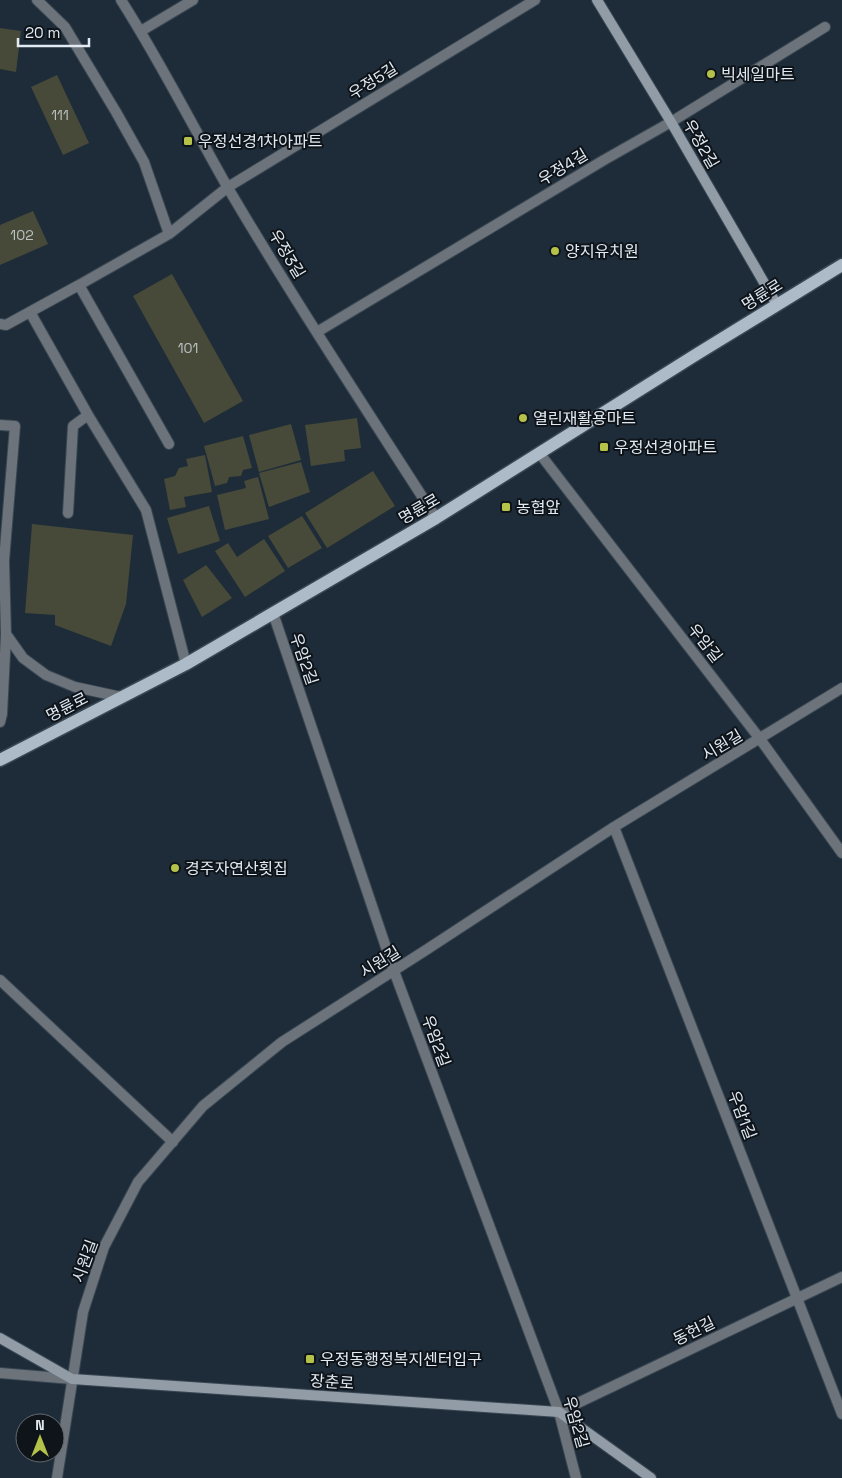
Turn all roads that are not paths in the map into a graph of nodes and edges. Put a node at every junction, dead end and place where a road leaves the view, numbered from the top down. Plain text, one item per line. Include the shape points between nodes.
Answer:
1 (37, 0) edge
2 (121, 0) edge
3 (193, 0) edge
4 (534, 0) edge
5 (597, 0) edge
6 (825, 27) dead end
7 (141, 31) junction
8 (671, 122) junction
9 (228, 187) junction
10 (170, 234) junction
11 (842, 265) edge
12 (79, 284) junction
13 (777, 305) junction
14 (30, 312) junction
15 (0, 324) edge
16 (317, 332) junction
17 (88, 415) junction
18 (0, 425) edge
19 (170, 444) dead end
20 (540, 454) junction
21 (68, 513) dead end
22 (436, 518) junction
23 (2, 561) edge
24 (273, 613) junction
25 (6, 634) junction
26 (186, 664) junction
27 (842, 688) edge
28 (122, 697) junction
29 (0, 722) edge
30 (760, 739) junction
31 (0, 760) edge
32 (614, 827) junction
33 (842, 853) edge
34 (394, 971) junction
35 (0, 980) edge
36 (173, 1142) junction
37 (842, 1277) edge
38 (796, 1298) junction
39 (0, 1338) edge
40 (0, 1373) edge
41 (72, 1379) junction
42 (559, 1412) junction
43 (842, 1414) edge
44 (56, 1478) edge
45 (576, 1478) edge
46 (651, 1478) edge

1 - 10 street via 65,27 116,112 144,162
2 - 7 street, 우정3길
3 - 7 street
4 - 9 street, 우정5길
5 - 8 main road, 우정2길
6 - 8 street, 우정4길
7 - 9 street, 우정3길
8 - 13 main road, 우정2길
8 - 16 street, 우정4길
9 - 10 street, 우정5길
9 - 16 street, 우정3길
10 - 12 street, 우정5길
11 - 13 main road, 명륜로
12 - 14 street, 우정5길
12 - 19 street
13 - 20 main road, 명륜로
14 - 15 street, 우정5길 via 6,325
14 - 17 street
16 - 22 street, 우정3길
17 - 21 street via 73,426
17 - 26 street via 146,510
18 - 23 street via 15,426
20 - 22 main road, 명륜로
20 - 30 street, 우암길
22 - 24 main road, 명륜로
23 - 25 street
24 - 26 main road, 명륜로
24 - 34 street, 우암2길
25 - 28 street via 23,658 46,675 76,687
25 - 29 street
26 - 28 main road, 명륜로
27 - 30 street, 시원길
28 - 31 main road, 명륜로
30 - 32 street, 시원길
30 - 33 street, 우암길
32 - 34 street, 시원길
32 - 38 street, 우암1길
34 - 36 street, 시원길 via 282,1042 203,1106
34 - 42 street, 우암2길
35 - 36 street
36 - 41 street, 시원길 via 138,1182 104,1247 83,1312
37 - 38 street, 동헌길
38 - 42 street, 동헌길
38 - 43 street, 우암1길
39 - 41 main road, 장춘로
40 - 41 street
41 - 42 main road, 장춘로
41 - 44 street, 시원길
42 - 45 street, 우암2길
42 - 46 main road

